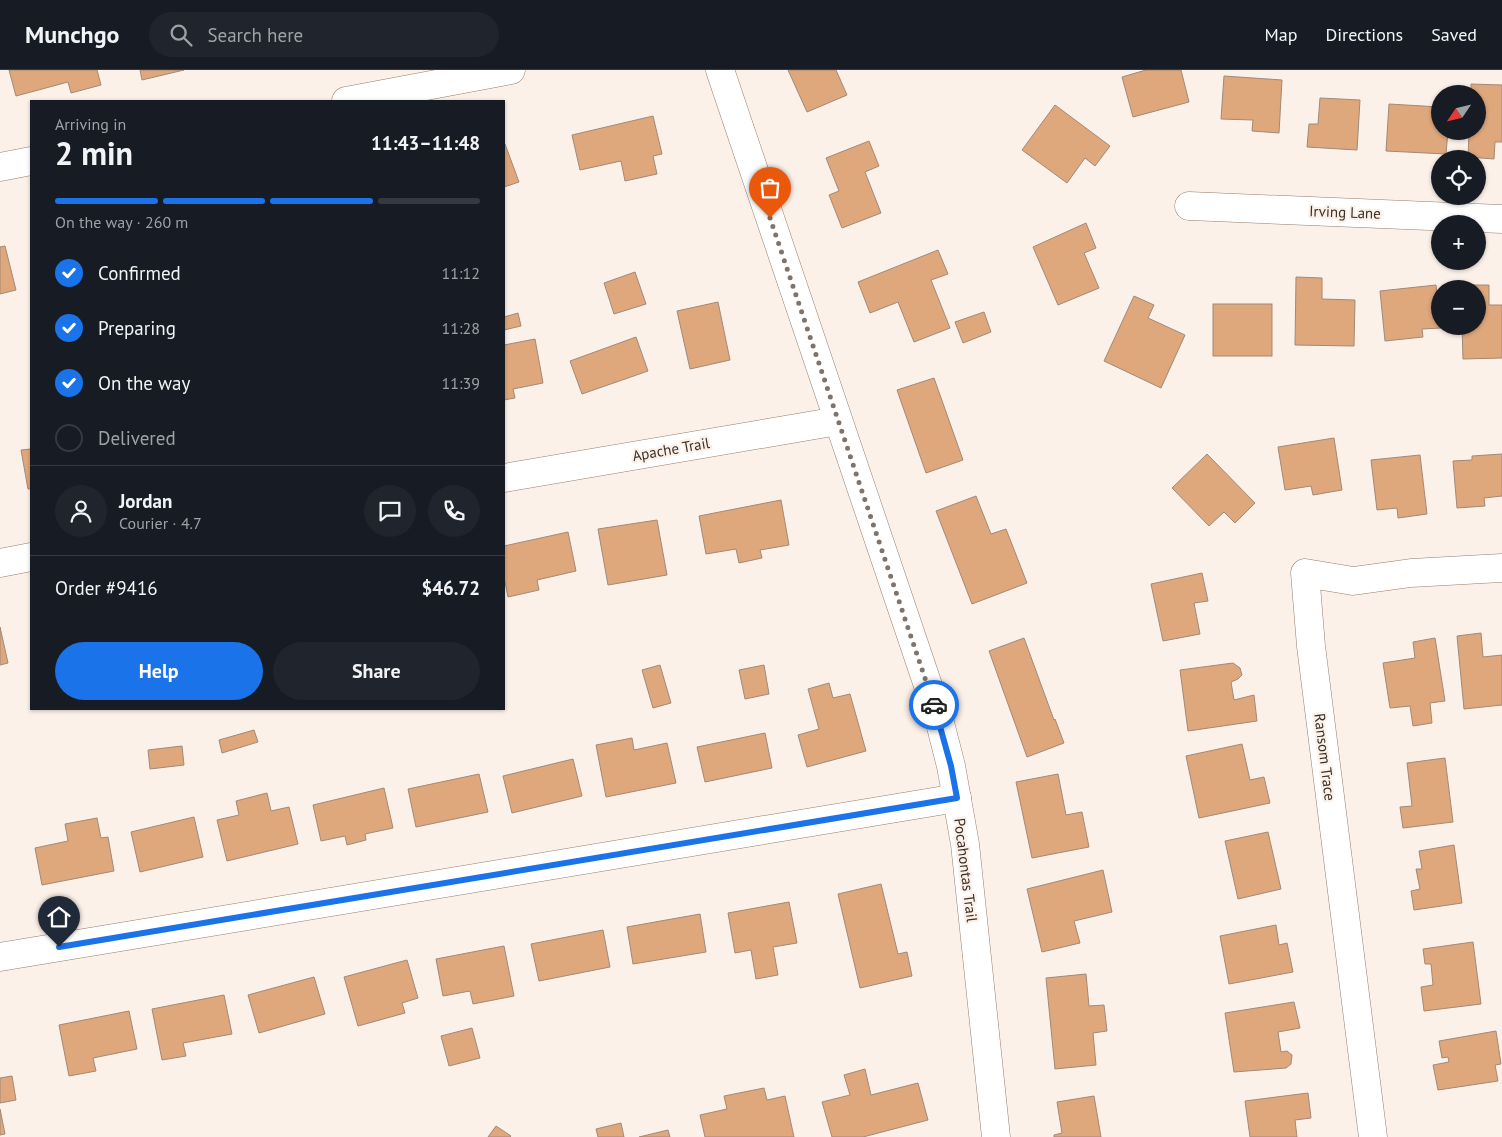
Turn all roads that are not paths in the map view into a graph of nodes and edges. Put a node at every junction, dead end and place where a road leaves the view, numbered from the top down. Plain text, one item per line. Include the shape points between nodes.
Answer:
1 (511, 70) edge
2 (720, 70) edge
3 (351, 100) edge
4 (30, 161) edge
5 (0, 167) edge
6 (1188, 206) dead end
7 (1502, 219) edge
8 (838, 421) junction
9 (505, 478) edge
10 (30, 557) edge
11 (0, 563) edge
12 (1502, 568) edge
13 (957, 798) junction
14 (0, 957) edge
15 (996, 1137) edge
16 (1373, 1137) edge

1 - 3 street
2 - 8 street, Pocahontas Trail
4 - 5 street
6 - 7 street, Irving Lane
8 - 9 street, Apache Trail
8 - 13 street, Pocahontas Trail via 938,715
10 - 11 street
12 - 16 street, Ransom Trace via 1411,573 1353,581 1305,573 1310,646
13 - 14 street
13 - 15 street, Pocahontas Trail via 965,844

